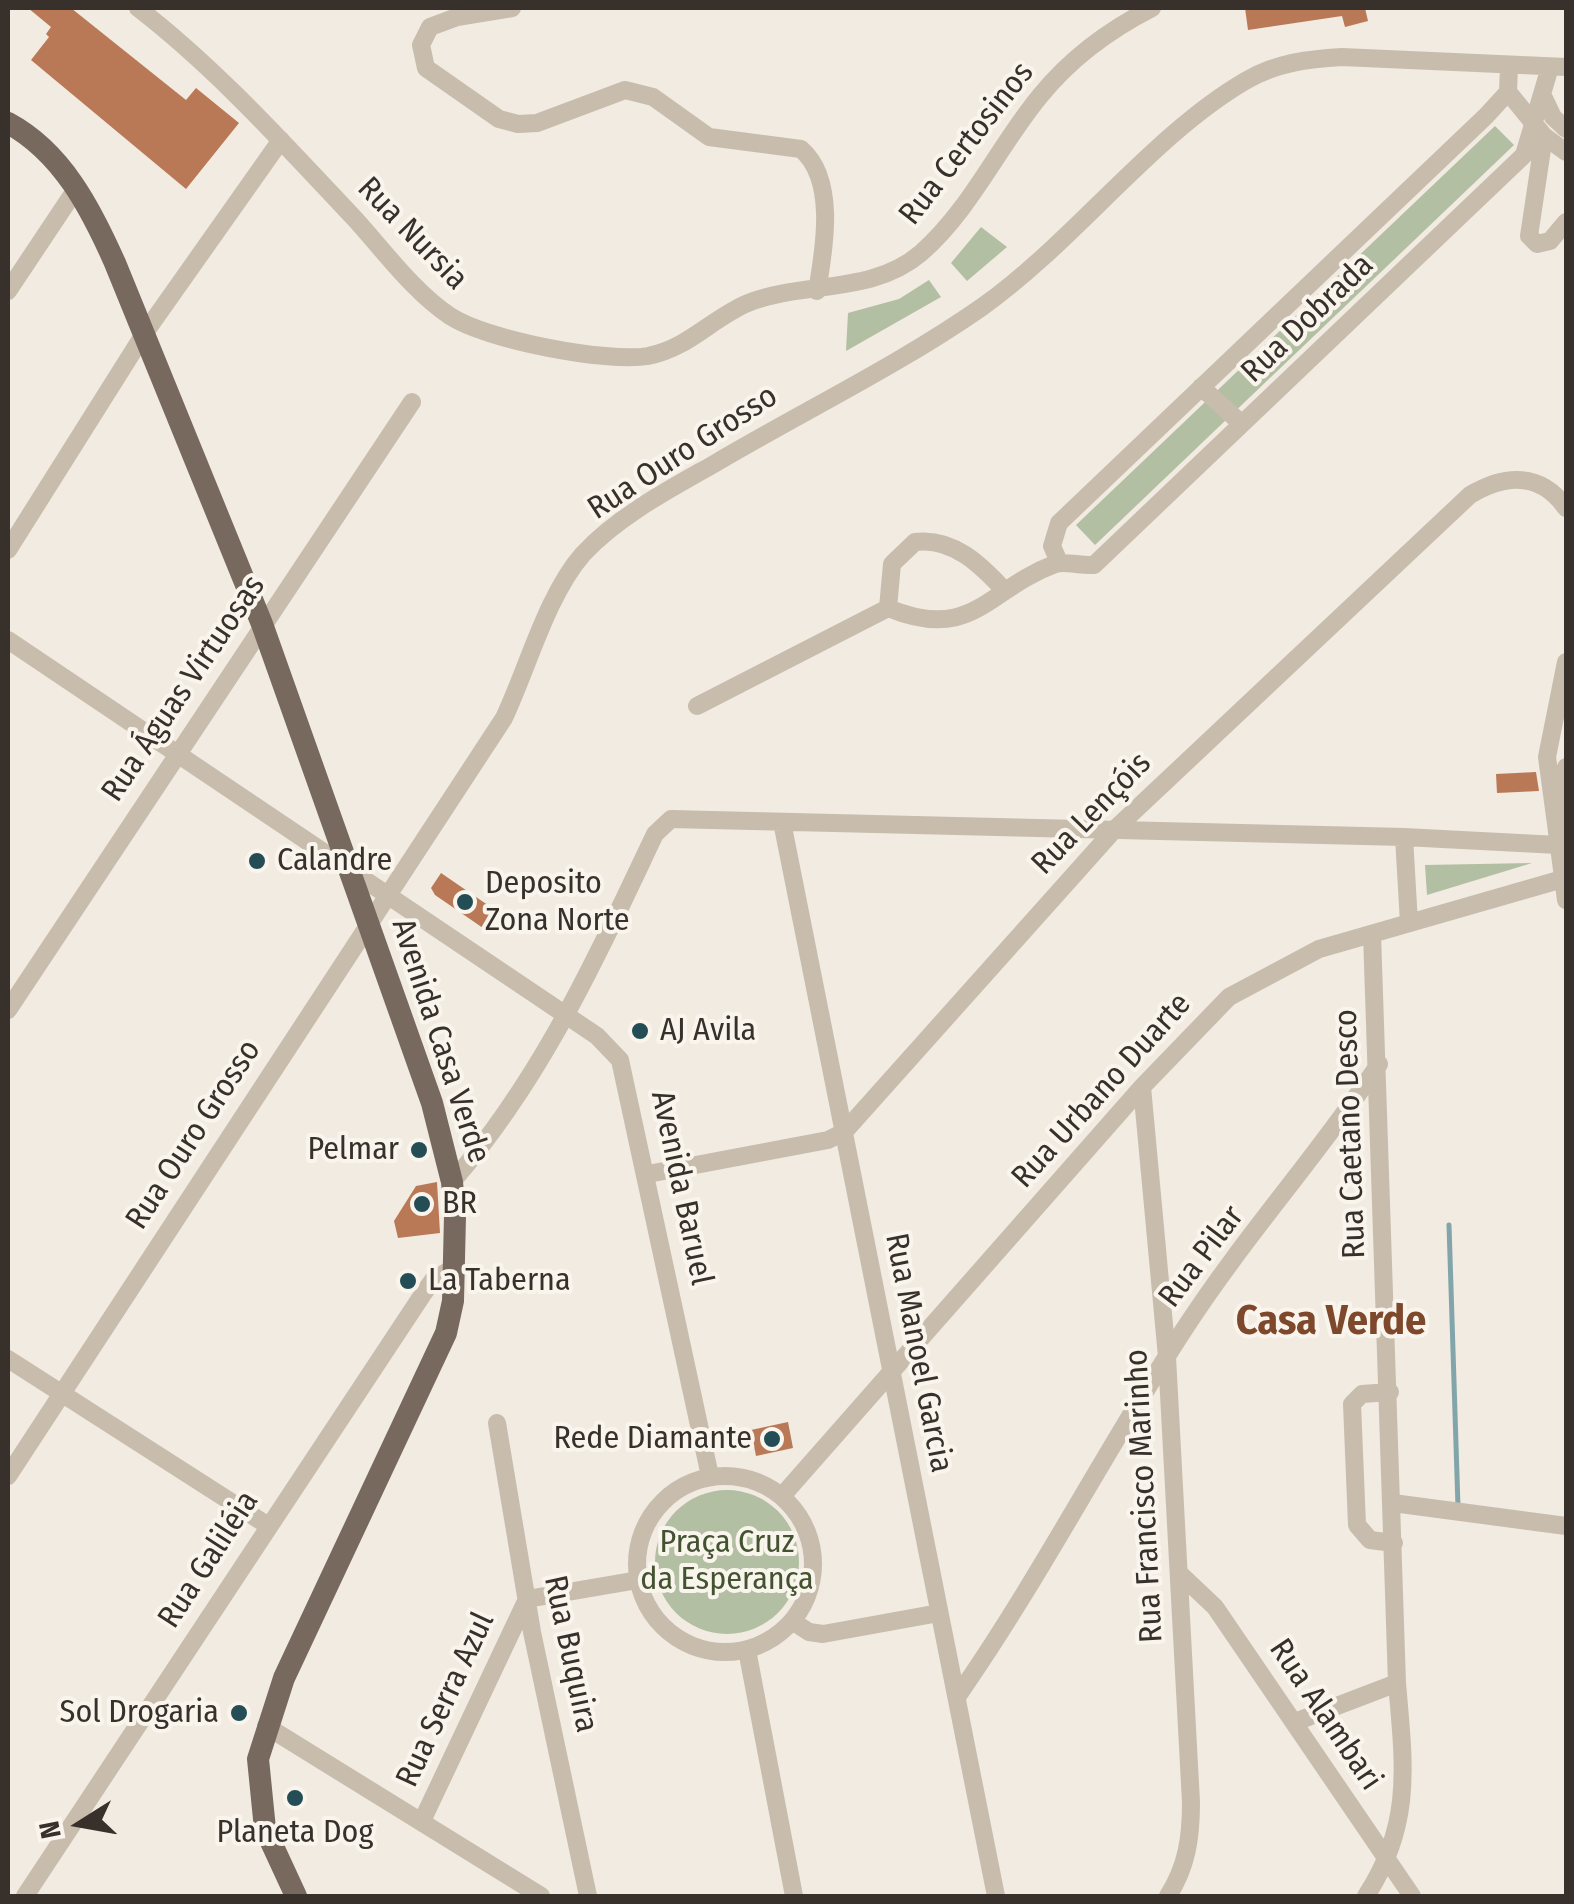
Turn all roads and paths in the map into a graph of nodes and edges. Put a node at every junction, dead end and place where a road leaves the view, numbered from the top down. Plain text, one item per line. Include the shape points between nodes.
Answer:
1 (138, 8) edge
2 (512, 8) edge
3 (1152, 8) edge
4 (1509, 66) junction
5 (1558, 67) edge
6 (1508, 92) junction
7 (1542, 96) junction
8 (8, 123) edge
9 (1538, 129) junction
10 (1566, 129) edge
11 (280, 140) junction
12 (1566, 152) edge
13 (76, 189) junction
14 (1566, 222) edge
15 (8, 291) edge
16 (817, 292) junction
17 (144, 334) junction
18 (1202, 387) junction
19 (412, 402) dead end
20 (1242, 424) junction
21 (1566, 508) edge
22 (8, 550) edge
23 (1059, 562) junction
24 (1004, 591) junction
25 (888, 608) junction
26 (262, 624) junction
27 (8, 640) edge
28 (1566, 662) edge
29 (697, 706) dead end
30 (177, 751) junction
31 (1566, 767) edge
32 (782, 822) junction
33 (1556, 824) junction
34 (1114, 830) junction
35 (1404, 837) junction
36 (1558, 846) junction
37 (350, 872) junction
38 (1565, 879) edge
39 (390, 897) junction
40 (1566, 900) edge
41 (1409, 924) junction
42 (369, 926) junction
43 (1372, 934) junction
44 (8, 1010) edge
45 (568, 1017) junction
46 (1379, 1064) junction
47 (1142, 1087) junction
48 (844, 1132) junction
49 (648, 1174) junction
50 (452, 1182) junction
51 (455, 1267) junction
52 (1168, 1357) junction
53 (8, 1360) edge
54 (892, 1374) junction
55 (1390, 1392) junction
56 (60, 1395) junction
57 (496, 1423) dead end
58 (8, 1476) edge
59 (710, 1476) junction
60 (782, 1496) junction
61 (1393, 1503) junction
62 (267, 1525) junction
63 (1566, 1526) edge
64 (1394, 1543) junction
65 (1180, 1574) junction
66 (638, 1580) junction
67 (526, 1599) junction
68 (939, 1613) junction
69 (792, 1621) junction
70 (747, 1650) junction
71 (1397, 1683) junction
72 (957, 1697) junction
73 (1295, 1722) junction
74 (266, 1726) junction
75 (422, 1821) junction
76 (1388, 1863) junction
77 (26, 1896) edge
78 (296, 1896) edge
79 (541, 1896) edge
80 (588, 1896) edge
81 (794, 1896) edge
82 (996, 1896) edge
83 (1168, 1896) edge
84 (1366, 1896) edge
85 (1412, 1896) edge

1 - 11 street, Rua Nursia
2 - 16 street via 430,27 421,45 426,68 480,109 518,124 625,90 653,97 709,137 801,149 821,184
3 - 16 street, Rua Certosinos via 1062,72 918,256
4 - 5 street, Rua Ouro Grosso
4 - 6 street
4 - 39 street, Rua Ouro Grosso via 1342,57 1306,60 1248,80 1212,104 980,308 614,527 566,579 504,718
5 - 7 street, Rua Dobrada
6 - 9 street
6 - 18 street, Rua Dobrada
7 - 9 street, Rua Dobrada
7 - 10 street
8 - 13 main road, Avenida Casa Verde via 58,162
9 - 12 street
9 - 14 street via 1529,236 1544,244
9 - 20 street, Rua Dobrada via 1524,155
11 - 16 street, Rua Nursia via 430,300 488,334 646,356 678,348 748,303
11 - 17 street
13 - 15 street
13 - 17 main road, Avenida Casa Verde
17 - 22 street
17 - 26 main road, Avenida Casa Verde
18 - 20 street
18 - 23 street, Rua Dobrada via 1059,523 1052,546
19 - 26 street, Rua Águas Virtuosas
20 - 23 street, Rua Dobrada via 1094,565
21 - 34 street, Rua Lençóis via 1526,479 1498,481 1470,494
23 - 24 street, Rua Dobrada
24 - 25 street, Rua Dobrada via 980,611 958,617 909,616
24 - 25 street via 966,556 923,540 906,546 892,564
25 - 29 street
26 - 30 street, Rua Águas Virtuosas
26 - 37 main road, Avenida Casa Verde
27 - 30 street, Avenida Baruel
28 - 33 street via 1547,757
30 - 37 street, Avenida Baruel
30 - 44 street, Rua Águas Virtuosas
31 - 33 street
32 - 34 street
32 - 45 street via 671,819 655,834
32 - 48 street, Rua Manoel Garcia
33 - 36 street
34 - 35 street
34 - 48 street, Rua Lençóis
35 - 36 street
35 - 41 street
36 - 38 street
37 - 39 street, Avenida Baruel
37 - 42 main road, Avenida Casa Verde
38 - 40 street
38 - 41 street, Rua Urbano Duarte
39 - 42 street, Rua Ouro Grosso
39 - 45 street, Avenida Baruel
41 - 43 street, Rua Urbano Duarte
42 - 50 main road, Avenida Casa Verde via 432,1104
42 - 56 street, Rua Ouro Grosso
43 - 46 street, Rua Caetano Desco
43 - 47 street, Rua Urbano Duarte via 1302,956 1242,989
45 - 49 street, Avenida Baruel via 620,1060
45 - 50 street via 498,1126
46 - 52 street, Rua Pilar
46 - 55 street, Rua Caetano Desco
47 - 52 street, Rua Francisco Marinho
47 - 54 street, Rua Urbano Duarte
48 - 49 street
48 - 54 street, Rua Manoel Garcia
49 - 59 street, Avenida Baruel
50 - 51 main road, Avenida Casa Verde
51 - 62 street, Rua Galiléia via 423,1294
51 - 74 main road, Avenida Casa Verde via 450,1317 435,1364
52 - 65 street, Rua Francisco Marinho
52 - 72 street, Rua Pilar
53 - 56 street
54 - 60 street, Rua Urbano Duarte
54 - 68 street, Rua Manoel Garcia
55 - 61 street, Rua Caetano Desco
55 - 64 street via 1362,1394 1352,1404 1356,1525 1370,1540
56 - 58 street, Rua Ouro Grosso
56 - 62 street
57 - 67 street, Rua Buquira
59 - 60 street via 748,1479
59 - 66 street via 683,1485 645,1525
60 - 69 street via 800,1517 812,1556 807,1597
61 - 63 street
61 - 64 street, Rua Caetano Desco
62 - 77 street, Rua Galiléia
64 - 71 street, Rua Caetano Desco
65 - 73 street, Rua Alambari via 1215,1608
65 - 83 street, Rua Francisco Marinho via 1192,1839
66 - 67 street, Rua Serra Azul
66 - 70 street via 646,1603 678,1638 723,1652
67 - 75 street, Rua Serra Azul
67 - 80 street, Rua Buquira
68 - 69 street via 823,1634
68 - 72 street, Rua Manoel Garcia
69 - 70 street
70 - 81 street
71 - 73 street
71 - 76 street, Rua Caetano Desco via 1402,1817
72 - 82 street, Rua Manoel Garcia
73 - 76 street, Rua Alambari
74 - 75 street
74 - 78 main road, Avenida Casa Verde via 258,1791 265,1830
75 - 79 street
76 - 84 street, Rua Caetano Desco
76 - 85 street, Rua Alambari

